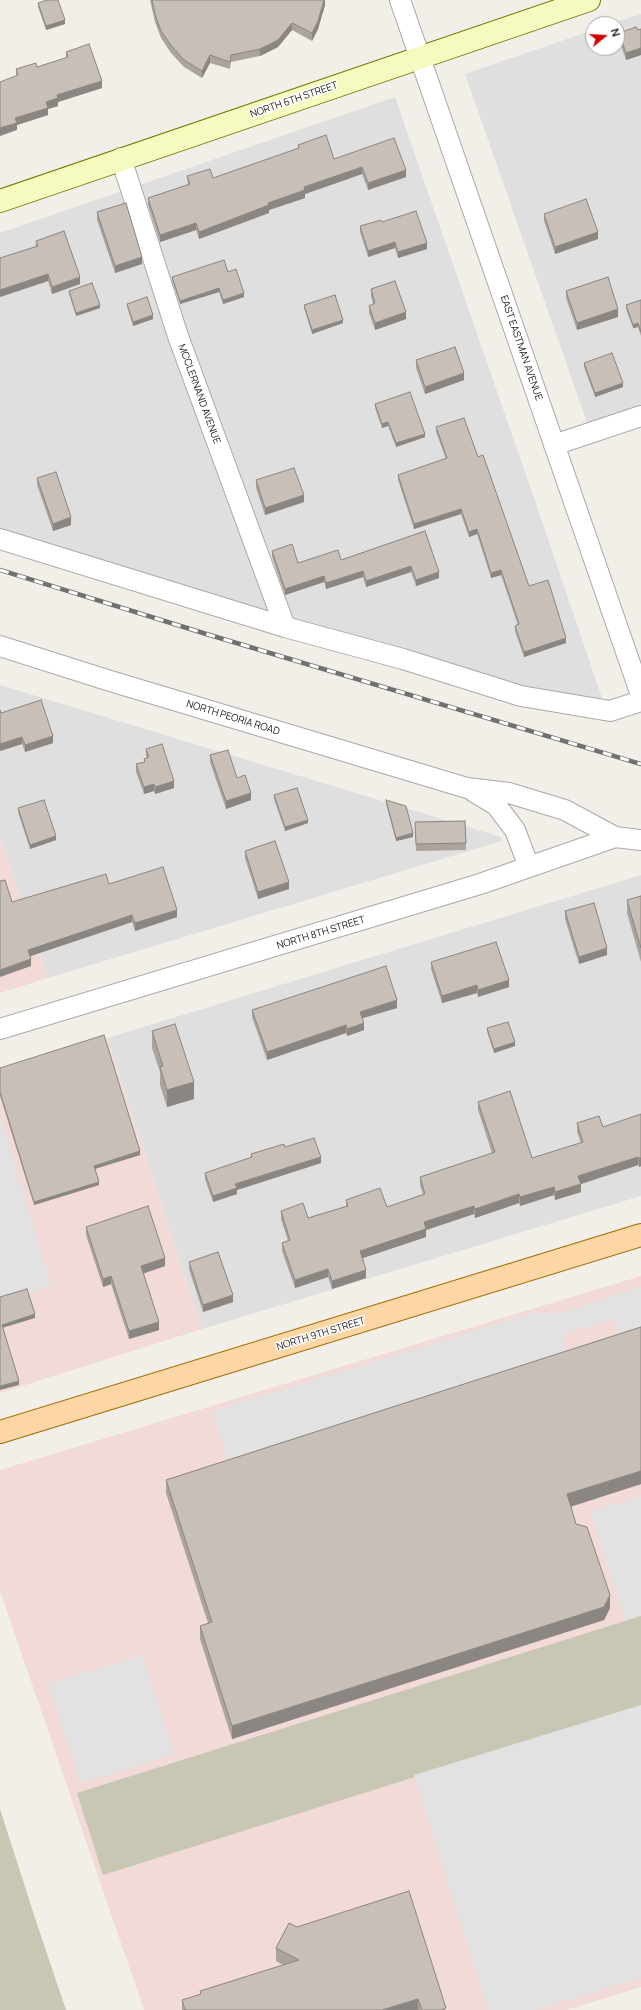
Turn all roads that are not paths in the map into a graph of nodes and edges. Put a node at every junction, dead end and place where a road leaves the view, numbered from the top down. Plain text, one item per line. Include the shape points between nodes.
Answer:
1 (400, 0) edge
2 (589, 0) edge
3 (419, 58) junction
4 (121, 158) junction
5 (0, 200) edge
6 (641, 416) edge
7 (554, 445) junction
8 (0, 539) edge
9 (286, 627) junction
10 (0, 646) edge
11 (641, 695) edge
12 (641, 701) edge
13 (467, 788) junction
14 (615, 837) junction
15 (641, 840) edge
16 (529, 867) junction
17 (0, 1029) edge
18 (641, 1235) edge
19 (0, 1432) edge

1 - 3 street, EAST EASTMAN AVENUE
2 - 3 main road, NORTH 6TH STREET
3 - 4 main road, NORTH 6TH STREET
3 - 7 street, EAST EASTMAN AVENUE
4 - 5 main road, NORTH 6TH STREET
4 - 9 street, MCCLERNAND AVENUE via 178,336
6 - 7 street
7 - 11 street, EAST EASTMAN AVENUE
8 - 9 street
9 - 12 street via 403,659 521,696 605,711
10 - 13 street, NORTH PEORIA ROAD
13 - 14 street, NORTH PEORIA ROAD via 509,793 565,810
13 - 16 street, NORTH PEORIA ROAD via 496,805 515,830
14 - 15 street, NORTH 8TH STREET
14 - 16 street, NORTH 8TH STREET
16 - 17 street, NORTH 8TH STREET via 181,976
18 - 19 main road, NORTH 9TH STREET

